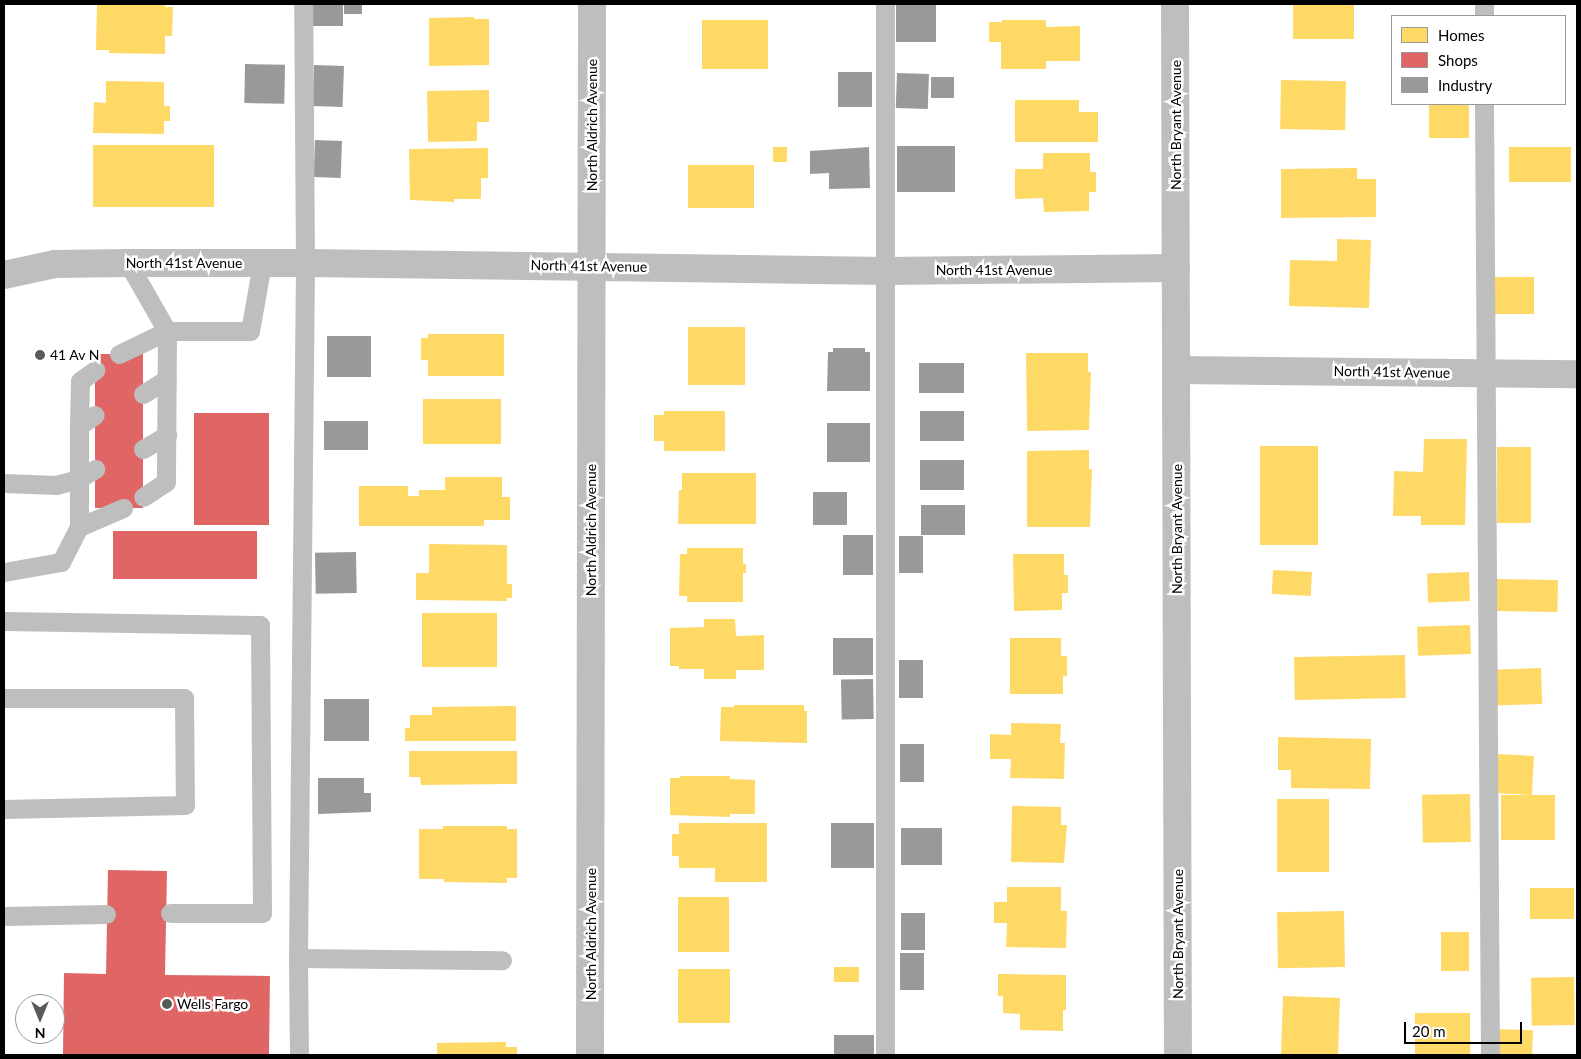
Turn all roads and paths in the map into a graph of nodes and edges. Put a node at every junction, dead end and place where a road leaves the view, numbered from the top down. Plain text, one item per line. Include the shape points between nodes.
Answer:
1 (303, 4) edge
2 (592, 4) edge
3 (885, 4) edge
4 (1176, 4) edge
5 (1484, 105) edge
6 (305, 263) junction
7 (128, 264) junction
8 (262, 264) junction
9 (592, 267) junction
10 (1176, 268) junction
11 (886, 271) junction
12 (4, 276) edge
13 (167, 331) junction
14 (119, 354) dead end
15 (95, 370) dead end
16 (1176, 370) junction
17 (1486, 373) junction
18 (1577, 374) edge
19 (167, 380) junction
20 (143, 394) dead end
21 (95, 415) dead end
22 (79, 426) junction
23 (167, 435) junction
24 (143, 449) dead end
25 (95, 469) dead end
26 (78, 478) junction
27 (4, 483) edge
28 (143, 498) dead end
29 (123, 508) dead end
30 (78, 527) junction
31 (4, 572) edge
32 (4, 621) edge
33 (4, 698) edge
34 (4, 809) edge
35 (170, 913) dead end
36 (106, 914) dead end
37 (4, 916) edge
38 (298, 958) junction
39 (502, 960) dead end
40 (299, 1055) edge
41 (590, 1055) edge
42 (885, 1055) edge
43 (1178, 1055) edge
44 (1490, 1055) edge

1 - 6 lane
2 - 9 street, North Aldrich Avenue
3 - 11 lane
4 - 10 street, North Bryant Avenue
5 - 17 lane
6 - 8 street, North 41st Avenue
6 - 9 street, North 41st Avenue
6 - 38 lane
7 - 8 street, North 41st Avenue
7 - 12 street, North 41st Avenue via 56,264
7 - 13 lane
8 - 13 lane via 250,331
9 - 11 street, North 41st Avenue
9 - 41 street, North Aldrich Avenue
10 - 11 street, North 41st Avenue
10 - 16 street, North Bryant Avenue
11 - 42 lane
13 - 14 lane
13 - 19 lane
15 - 22 lane via 80,381
16 - 17 street, North 41st Avenue
16 - 43 street, North Bryant Avenue
17 - 18 street, North 41st Avenue
17 - 44 lane
19 - 20 lane
19 - 23 lane
21 - 22 lane
22 - 26 lane
23 - 24 lane
23 - 28 lane via 166,482
25 - 26 lane
26 - 27 lane via 56,485
26 - 30 lane
29 - 30 lane
30 - 31 lane via 60,562
32 - 35 lane via 260,625 262,913
33 - 34 lane via 184,698 185,805
36 - 37 lane
38 - 39 lane
38 - 40 lane

